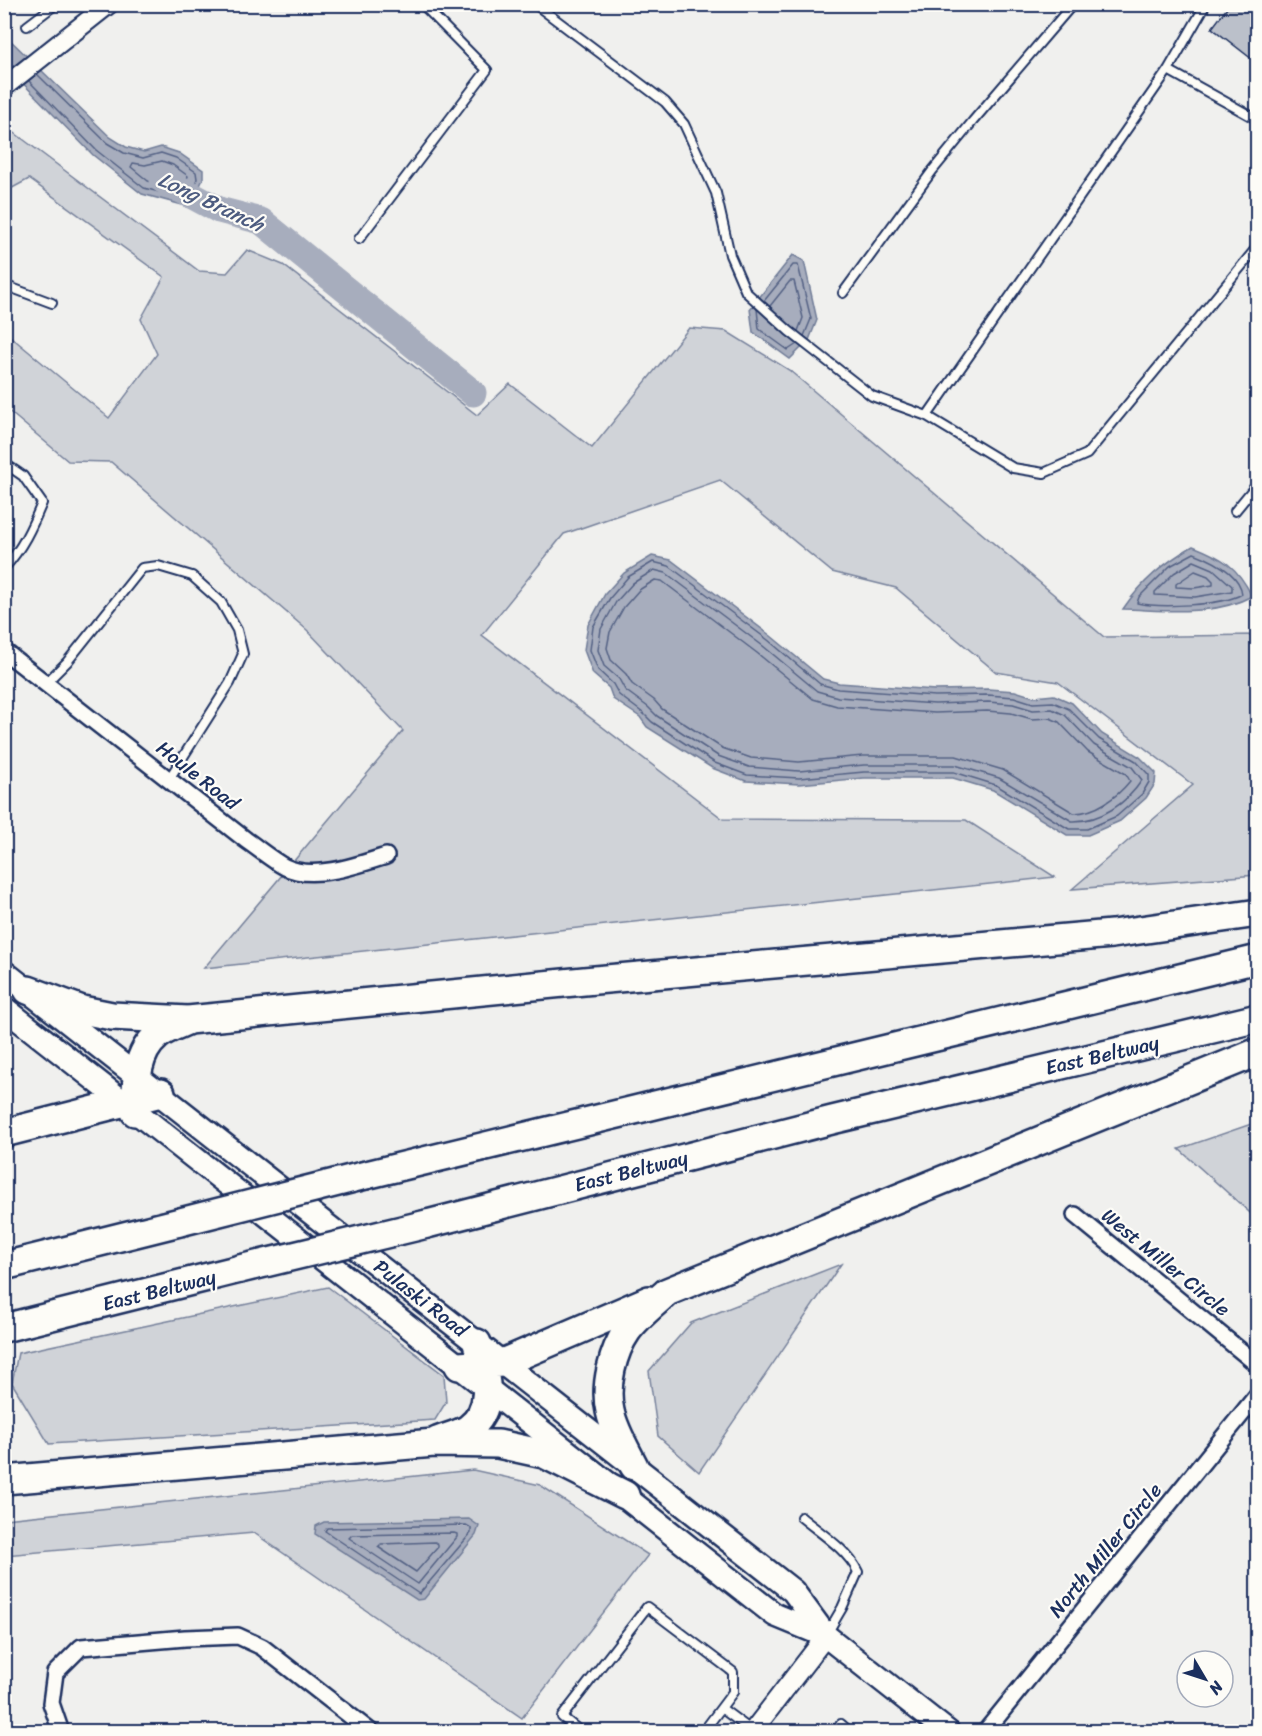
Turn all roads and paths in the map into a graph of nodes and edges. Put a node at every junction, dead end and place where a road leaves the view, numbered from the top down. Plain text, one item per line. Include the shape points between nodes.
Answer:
1 (56, 4) edge
2 (109, 4) edge
3 (422, 4) edge
4 (535, 4) edge
5 (1073, 4) edge
6 (1206, 4) edge
7 (27, 26) dead end
8 (1168, 70) junction
9 (4, 87) edge
10 (1257, 120) edge
11 (359, 239) dead end
12 (1257, 246) edge
13 (4, 285) edge
14 (843, 293) dead end
15 (52, 303) dead end
16 (927, 416) junction
17 (4, 463) edge
18 (1257, 483) edge
19 (1235, 511) dead end
20 (4, 568) edge
21 (4, 651) edge
22 (46, 683) junction
23 (169, 779) junction
24 (386, 856) dead end
25 (1257, 914) edge
26 (1257, 958) edge
27 (4, 972) edge
28 (28, 990) junction
29 (4, 1008) edge
30 (1257, 1018) edge
31 (188, 1020) junction
32 (1257, 1052) edge
33 (138, 1096) junction
34 (4, 1133) edge
35 (1075, 1215) dead end
36 (4, 1266) edge
37 (667, 1292) junction
38 (4, 1328) edge
39 (482, 1365) junction
40 (1257, 1365) edge
41 (1257, 1394) edge
42 (434, 1443) junction
43 (634, 1466) junction
44 (4, 1480) edge
45 (625, 1495) junction
46 (801, 1517) dead end
47 (826, 1636) junction
48 (722, 1708) junction
49 (61, 1731) edge
50 (371, 1731) edge
51 (581, 1731) edge
52 (703, 1731) edge
53 (752, 1731) edge
54 (834, 1731) edge
55 (850, 1731) edge
56 (948, 1731) edge
57 (985, 1731) edge

1 - 7 lane
2 - 9 street
3 - 11 lane via 487,70
4 - 16 lane via 665,102 684,124 716,193 729,255 746,292 872,396
5 - 14 lane via 933,170
6 - 8 lane
8 - 10 lane
8 - 16 lane
12 - 16 lane via 1088,454 1044,472 1013,468
13 - 15 lane
17 - 20 lane via 23,476 42,503 29,535
18 - 19 lane
21 - 22 street, Houle Road
22 - 23 street, Houle Road
22 - 23 lane via 142,568 158,566 192,576 221,602 237,630 243,654 230,682
23 - 24 street, Houle Road via 286,868 331,871
25 - 31 highway via 1112,934
26 - 36 highway, bridge
27 - 28 main road, Pulaski Road
28 - 31 highway via 82,1010 112,1016
28 - 33 main road, Pulaski Road
29 - 33 main road, Pulaski Road
30 - 38 highway, East Beltway, bridge via 832,1120
31 - 33 highway via 158,1036 147,1049
32 - 37 highway
33 - 34 highway
33 - 39 main road, Pulaski Road
33 - 39 main road, Pulaski Road
35 - 40 street, West Miller Circle
37 - 39 highway
37 - 43 highway via 626,1332 610,1375 610,1410
39 - 42 highway via 484,1410 468,1428
39 - 43 main road, Pulaski Road
39 - 45 main road, Pulaski Road
41 - 57 street, North Miller Circle
42 - 44 highway
42 - 45 highway via 498,1444 544,1454
43 - 47 main road, Pulaski Road via 793,1591
45 - 47 main road, Pulaski Road via 776,1615
46 - 47 lane via 845,1553 858,1572
47 - 53 street
47 - 56 main road, Pulaski Road
48 - 51 lane via 733,1692 733,1672 647,1607 562,1717
48 - 52 lane
48 - 53 lane
49 - 50 street via 51,1702 56,1673 81,1647 238,1636 262,1647
54 - 55 lane via 841,1724

